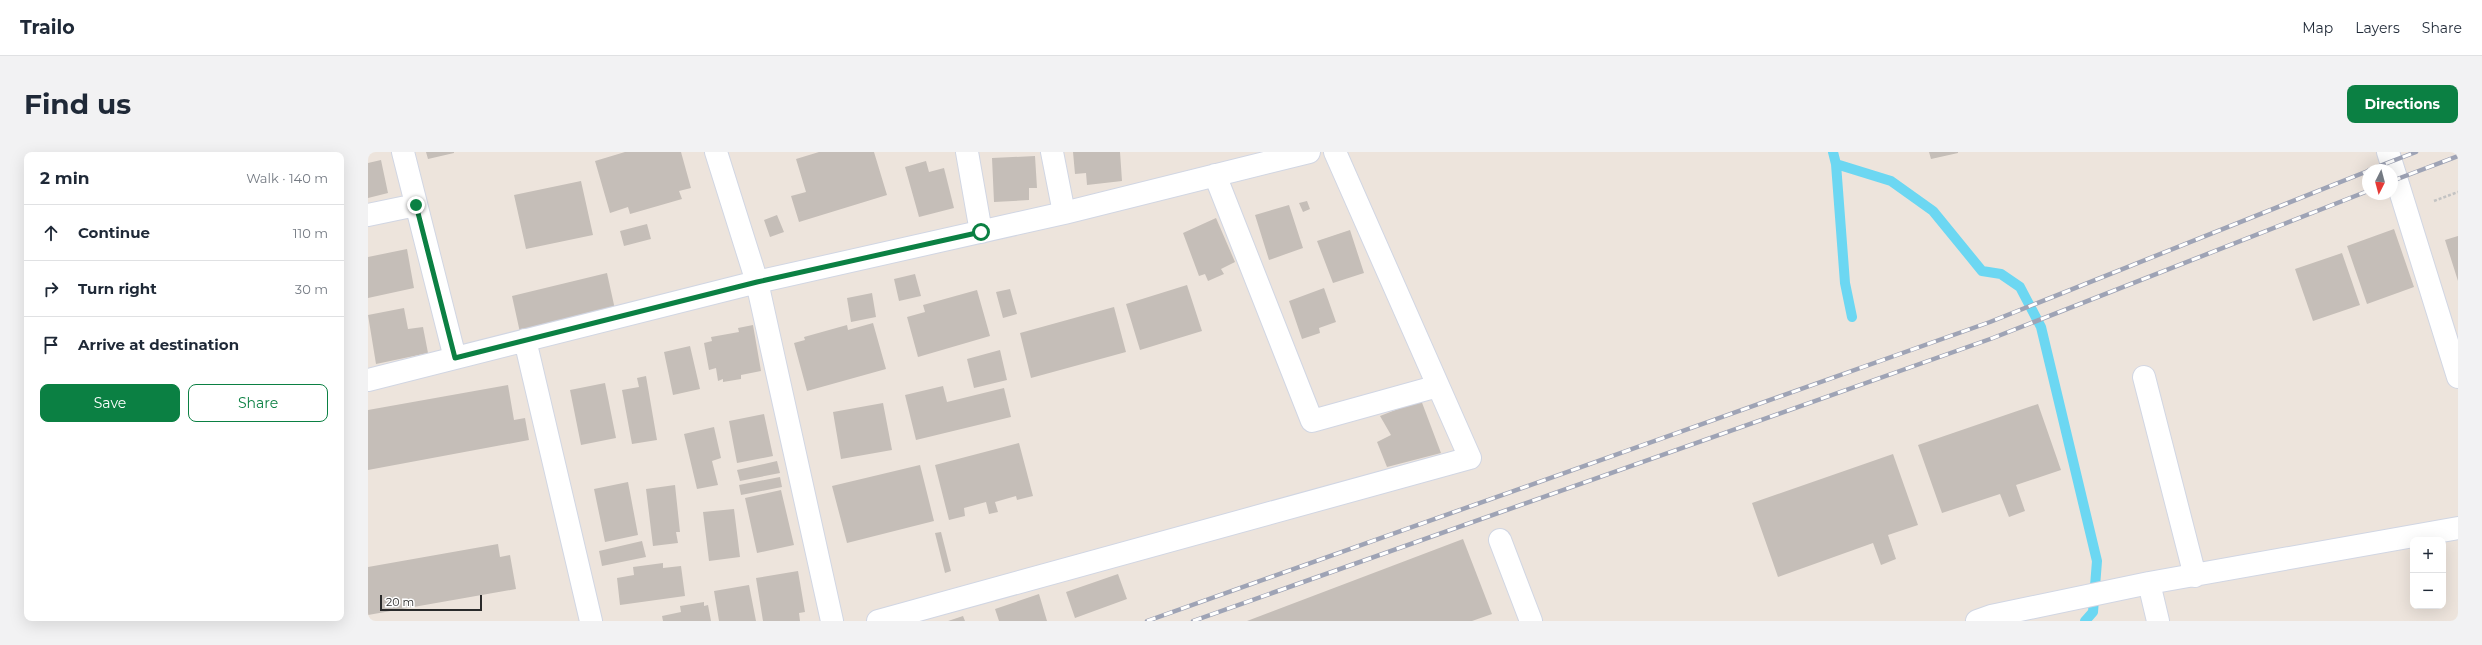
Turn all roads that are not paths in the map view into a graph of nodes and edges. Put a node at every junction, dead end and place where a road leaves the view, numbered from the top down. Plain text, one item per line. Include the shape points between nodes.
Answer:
1 (403, 152) edge
2 (716, 152) edge
3 (967, 152) edge
4 (1052, 152) edge
5 (1309, 152) edge
6 (1335, 152) edge
7 (2388, 152) edge
8 (1215, 175) junction
9 (416, 205) junction
10 (1064, 212) junction
11 (368, 215) edge
12 (981, 232) junction
13 (757, 282) junction
14 (525, 340) junction
15 (455, 358) junction
16 (2457, 373) edge
17 (2144, 377) dead end
18 (368, 380) edge
19 (1438, 386) junction
20 (2458, 528) edge
21 (1500, 540) dead end
22 (2195, 576) junction
23 (2150, 583) junction
24 (591, 621) edge
25 (832, 621) edge
26 (878, 621) edge
27 (1531, 621) edge
28 (1978, 621) edge
29 (2158, 621) edge

1 - 9 street
2 - 13 street
3 - 12 street
4 - 10 street
5 - 8 street
6 - 19 street
7 - 16 street
8 - 10 street
8 - 19 street via 1312,421
9 - 11 street
9 - 15 street
10 - 12 street
12 - 13 street
13 - 14 street
13 - 25 street
14 - 15 street
14 - 24 street
15 - 18 street
17 - 22 street
19 - 26 street via 1470,458
20 - 22 street
21 - 27 street
22 - 23 street
23 - 28 street via 1991,616
23 - 29 street

